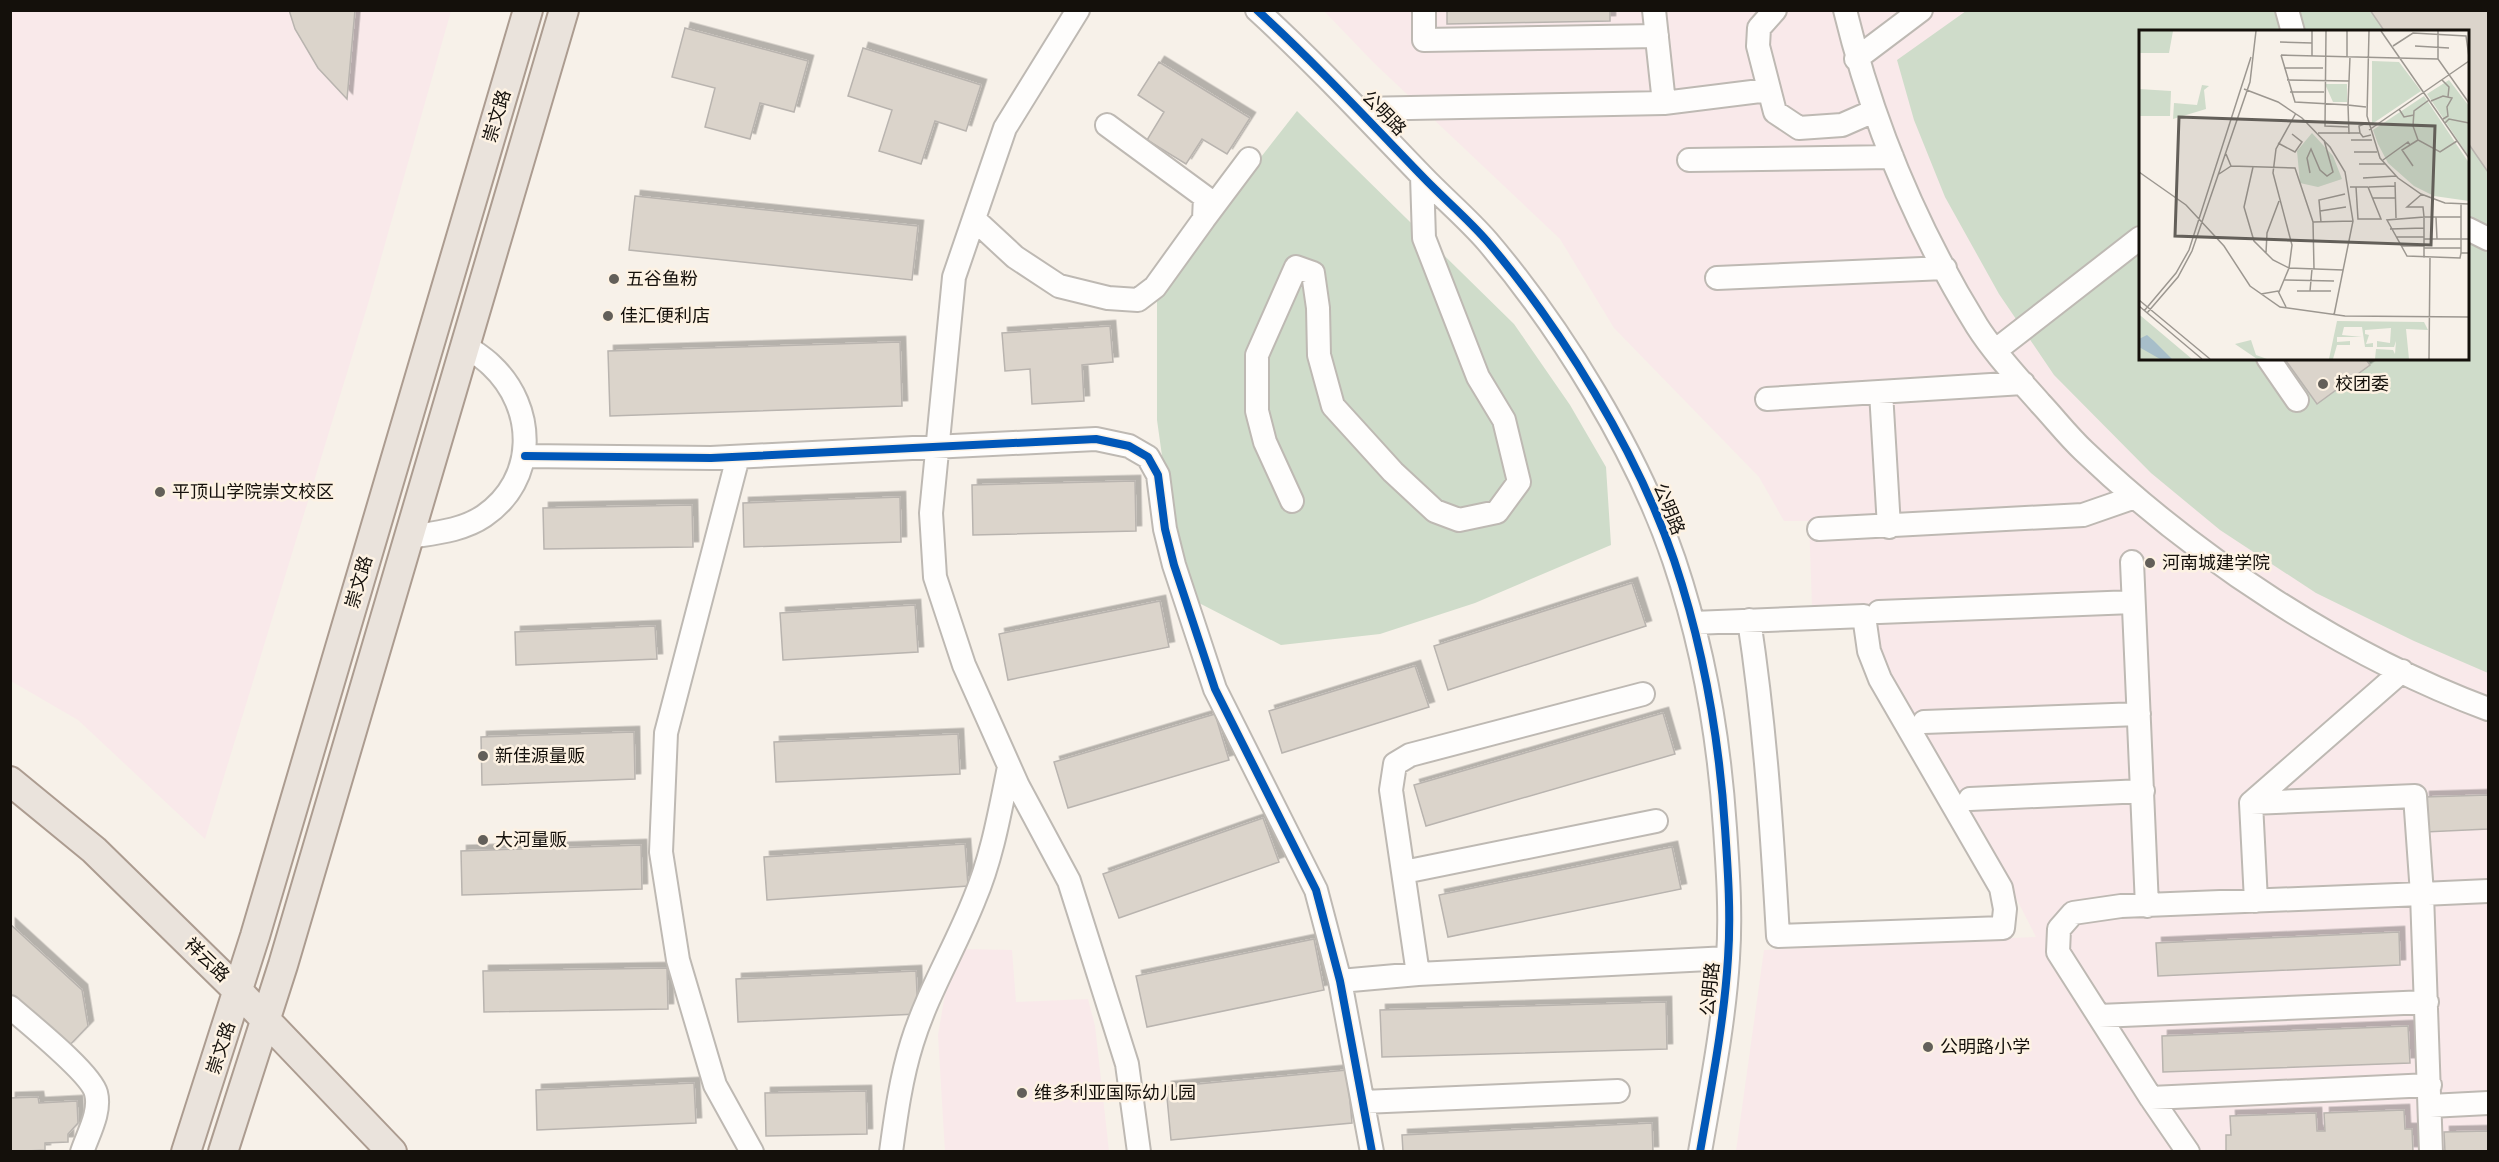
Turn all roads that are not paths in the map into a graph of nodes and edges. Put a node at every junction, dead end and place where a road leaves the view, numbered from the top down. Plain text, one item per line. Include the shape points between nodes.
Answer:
1 (528, 10) edge
2 (564, 10) edge
3 (1078, 10) edge
4 (1257, 10) edge
5 (1424, 10) edge
6 (1654, 10) edge
7 (1775, 10) edge
8 (1845, 10) edge
9 (1921, 10) edge
10 (2287, 10) edge
11 (2292, 30) edge
12 (1657, 36) junction
13 (1856, 58) junction
14 (1768, 90) junction
15 (1664, 103) junction
16 (1359, 108) junction
17 (1874, 111) junction
18 (1107, 125) dead end
19 (1892, 157) junction
20 (1249, 159) dead end
21 (1689, 160) dead end
22 (1422, 176) junction
23 (974, 219) junction
24 (1204, 219) junction
25 (2469, 230) edge
26 (2139, 239) edge
27 (2488, 239) edge
28 (1945, 267) junction
29 (1717, 278) dead end
30 (466, 346) junction
31 (1996, 350) junction
32 (2269, 360) edge
33 (2023, 383) junction
34 (1881, 392) junction
35 (1767, 399) dead end
36 (2297, 400) dead end
37 (938, 448) junction
38 (525, 456) junction
39 (738, 456) junction
40 (2135, 496) junction
41 (1292, 501) dead end
42 (1890, 527) junction
43 (1819, 529) dead end
44 (409, 537) junction
45 (2132, 562) dead end
46 (2133, 602) junction
47 (1879, 612) dead end
48 (1749, 620) junction
49 (1693, 623) junction
50 (2402, 671) junction
51 (1643, 694) dead end
52 (2488, 709) edge
53 (2139, 714) junction
54 (1924, 722) dead end
55 (1009, 767) junction
56 (10, 781) edge
57 (2143, 791) junction
58 (1970, 798) dead end
59 (2251, 803) junction
60 (1656, 821) dead end
61 (1404, 872) junction
62 (2488, 891) edge
63 (2422, 894) junction
64 (2256, 901) junction
65 (2147, 906) junction
66 (1728, 958) junction
67 (1418, 974) junction
68 (1340, 981) junction
69 (238, 991) junction
70 (2427, 1002) junction
71 (10, 1007) edge
72 (2099, 1016) junction
73 (266, 1020) junction
74 (1618, 1090) dead end
75 (2430, 1096) junction
76 (2151, 1098) junction
77 (1363, 1102) junction
78 (2488, 1103) edge
79 (82, 1152) edge
80 (186, 1152) edge
81 (223, 1152) edge
82 (392, 1152) edge
83 (752, 1152) edge
84 (891, 1152) edge
85 (1138, 1152) edge
86 (1372, 1152) edge
87 (1700, 1152) edge
88 (2188, 1152) edge
89 (2432, 1152) edge

1 - 69 main road, 崇文路
2 - 30 main road, 崇文路
3 - 23 street via 1005,128
4 - 16 street, 公明路
5 - 12 street via 1424,40
6 - 12 street
7 - 14 street via 1759,28 1758,46
8 - 13 street
9 - 13 street
10 - 11 street
12 - 15 street
13 - 17 street
14 - 15 street
14 - 17 street via 1775,112 1799,128 1842,125
15 - 16 street
16 - 22 street, 公明路
17 - 19 street
18 - 24 street via 1205,197
19 - 21 street
19 - 28 street
20 - 24 street
22 - 41 street via 1424,238 1478,377 1504,420 1518,482 1497,512 1459,520 1435,511 1393,472 1333,406 1319,355 1313,273 1296,267 1257,355 1257,411 1265,442
22 - 49 street, 公明路 via 1485,239 1516,278 1601,406 1645,488
23 - 24 street via 1015,257 1059,286 1108,298 1138,300 1155,287
23 - 37 street via 954,277
25 - 27 street
26 - 31 street
28 - 29 street
28 - 31 street via 1978,328
30 - 38 street via 492,366 507,385 525,429
30 - 44 main road, 崇文路
31 - 33 street
32 - 36 street
33 - 34 street
33 - 40 street via 2082,450
34 - 35 street
34 - 42 street
37 - 39 street
37 - 55 street via 931,513 935,578 964,665
37 - 68 street via 1096,439 1129,446 1148,457 1158,475 1174,565 1215,690 1316,891
38 - 39 street
38 - 44 street via 518,478 484,516 445,532
39 - 83 street via 666,733 661,852 678,960 715,1085
40 - 42 street via 2083,515
40 - 50 street via 2235,574
42 - 43 street
44 - 73 main road, 崇文路
45 - 46 street
46 - 47 street
46 - 53 street
48 - 48 street via 1864,616 1869,651 1880,679 2001,888 2003,928 1778,936 1761,697
48 - 49 street
49 - 66 street, 公明路 via 1719,752 1729,877
50 - 52 street
50 - 59 street
51 - 61 street via 1410,755 1395,764 1391,790
53 - 54 street
53 - 57 street
55 - 84 street via 999,820 975,899 912,1042
55 - 85 street via 1068,881 1127,1064
56 - 69 main road, 祥云路 via 94,850
57 - 58 street
57 - 65 street
59 - 63 street via 2415,796
59 - 64 street
60 - 61 street
61 - 67 street
62 - 63 street
63 - 64 street
63 - 70 street
64 - 65 street
65 - 72 street via 2073,914 2059,929 2058,952
66 - 67 street
66 - 87 street, 公明路 via 1718,1049
67 - 68 street
68 - 77 street
69 - 73 main road, 祥云路
69 - 80 main road, 崇文路
70 - 72 street
70 - 75 street
71 - 79 street via 87,1077 96,1093 96,1112
72 - 76 street
73 - 81 main road, 崇文路
73 - 82 main road, 祥云路
74 - 77 street
75 - 76 street
75 - 78 street
75 - 89 street
76 - 88 street
77 - 86 street

